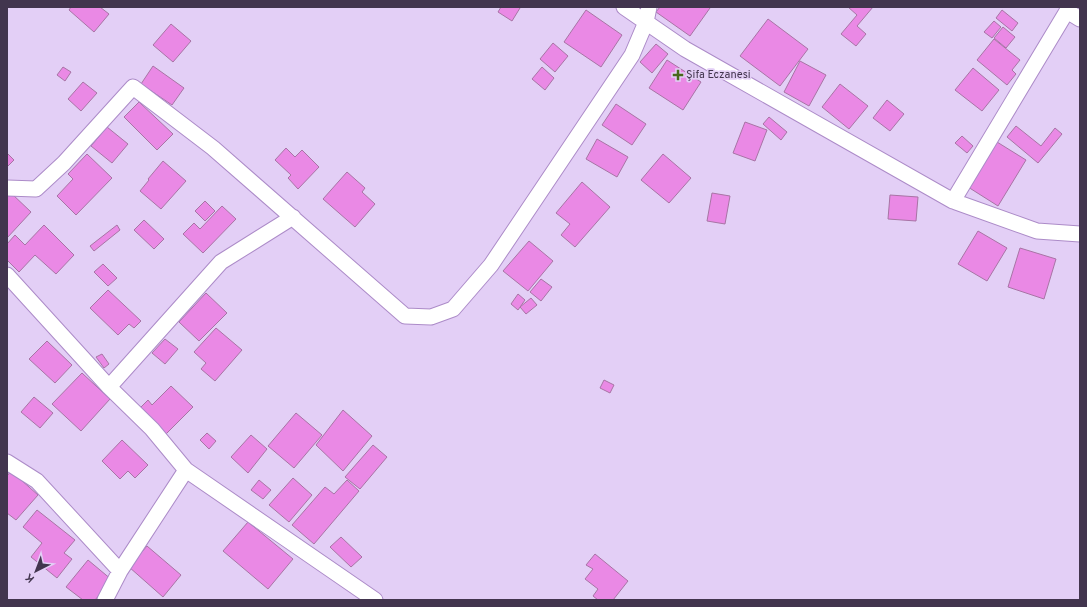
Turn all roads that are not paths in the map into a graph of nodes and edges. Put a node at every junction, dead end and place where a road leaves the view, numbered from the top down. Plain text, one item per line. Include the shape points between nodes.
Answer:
1 (624, 7) edge
2 (649, 7) edge
3 (1080, 19) edge
4 (646, 22) junction
5 (7, 188) edge
6 (953, 201) junction
7 (293, 217) junction
8 (1080, 234) edge
9 (7, 275) edge
10 (109, 387) junction
11 (7, 462) edge
12 (186, 470) junction
13 (120, 571) junction
14 (105, 600) edge
15 (375, 600) edge

1 - 4 street
2 - 4 street
3 - 6 street via 1067,11
4 - 6 street via 685,49
4 - 7 street via 632,55 509,239 491,265 453,309 431,317 405,316
5 - 7 street via 36,189 64,163 133,87 213,148
6 - 8 street via 1037,231
7 - 10 street via 222,262
9 - 10 street
10 - 12 street via 152,429
11 - 13 street via 37,481
12 - 13 street
12 - 15 street
13 - 14 street

